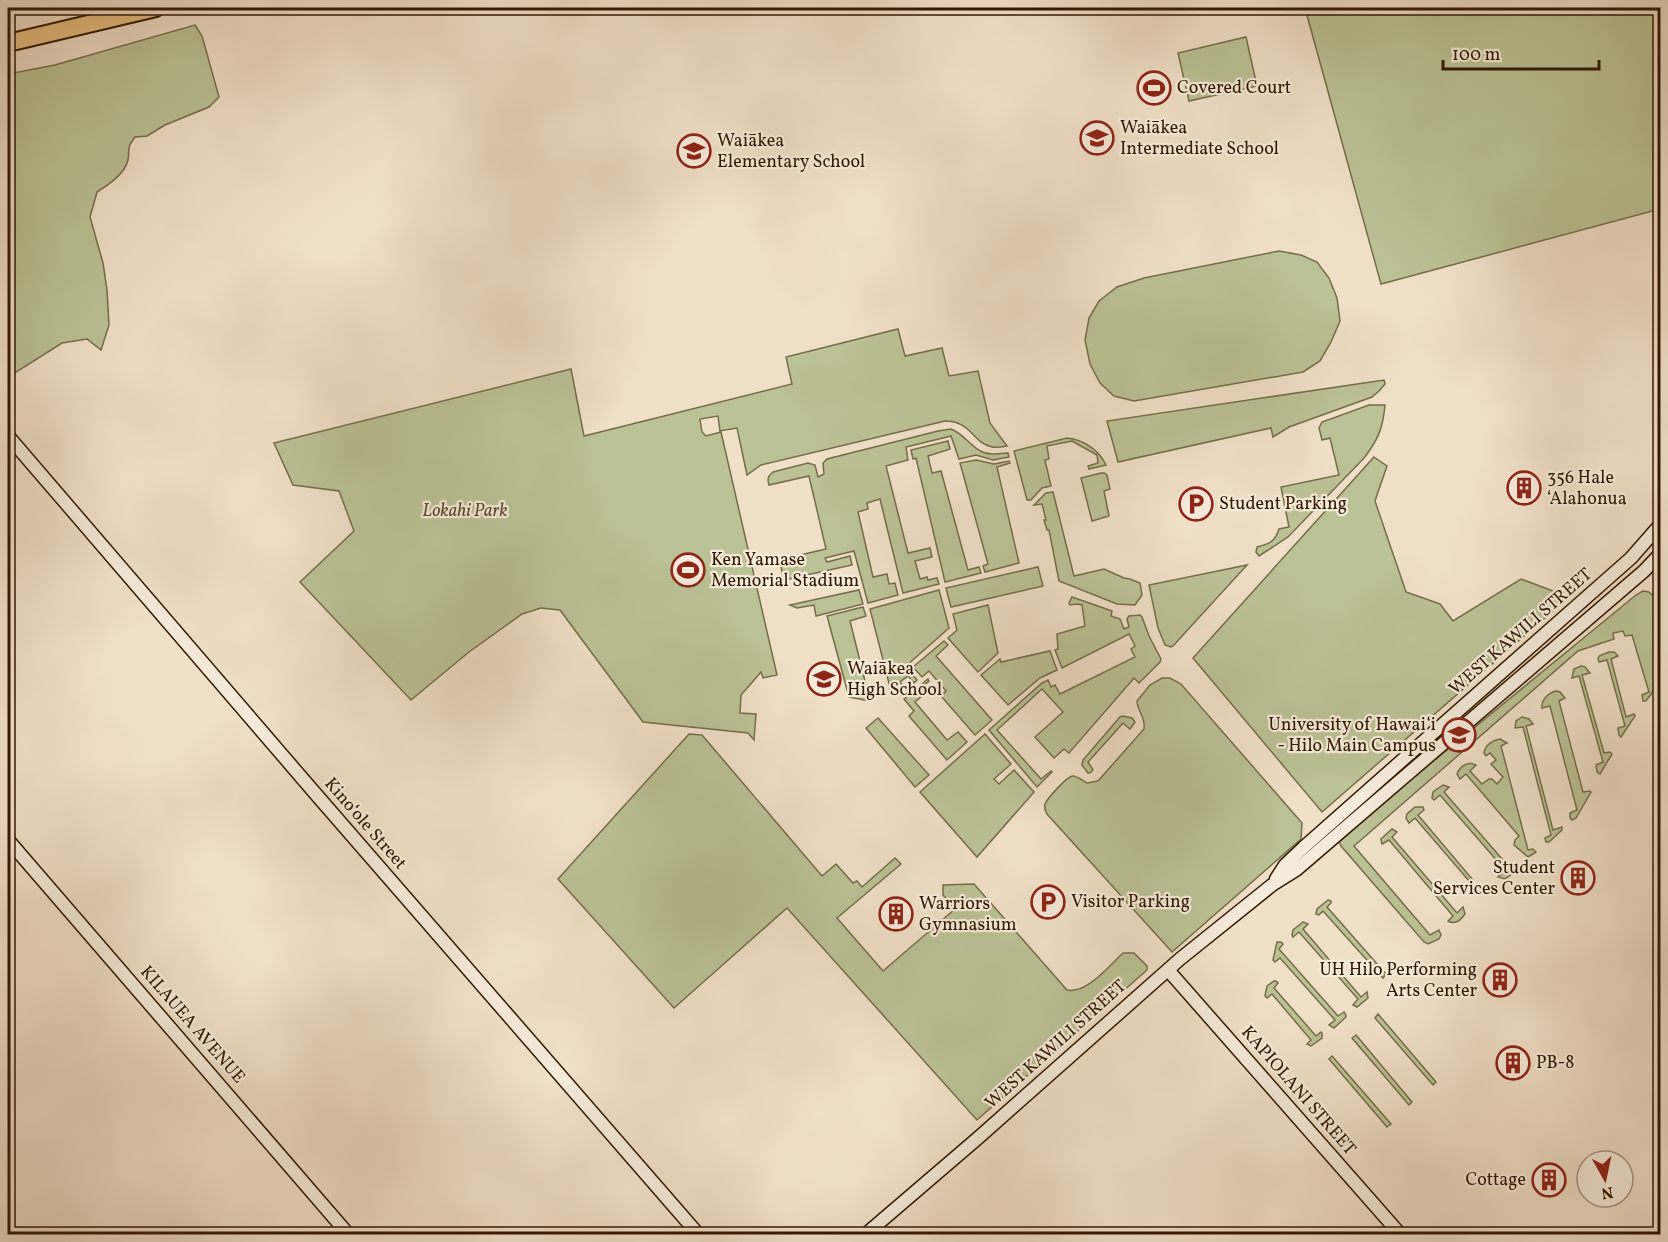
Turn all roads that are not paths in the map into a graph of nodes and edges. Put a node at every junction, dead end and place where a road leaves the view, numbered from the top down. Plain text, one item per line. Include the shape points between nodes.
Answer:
1 (156, 8) edge
2 (8, 43) edge
3 (8, 436) edge
4 (1660, 525) edge
5 (1660, 554) edge
6 (8, 840) edge
7 (1272, 885) junction
8 (1168, 970) junction
9 (348, 1234) edge
10 (698, 1234) edge
11 (867, 1234) edge
12 (1400, 1234) edge

1 - 2 highway
3 - 10 street, Kinoʻole Street
4 - 7 street, WEST KAWILI STREET via 1631,558 1304,847
5 - 7 street, WEST KAWILI STREET via 1296,870
6 - 9 street, KILAUEA AVENUE
7 - 8 street, WEST KAWILI STREET
8 - 11 street, WEST KAWILI STREET
8 - 12 street, KAPIOLANI STREET

